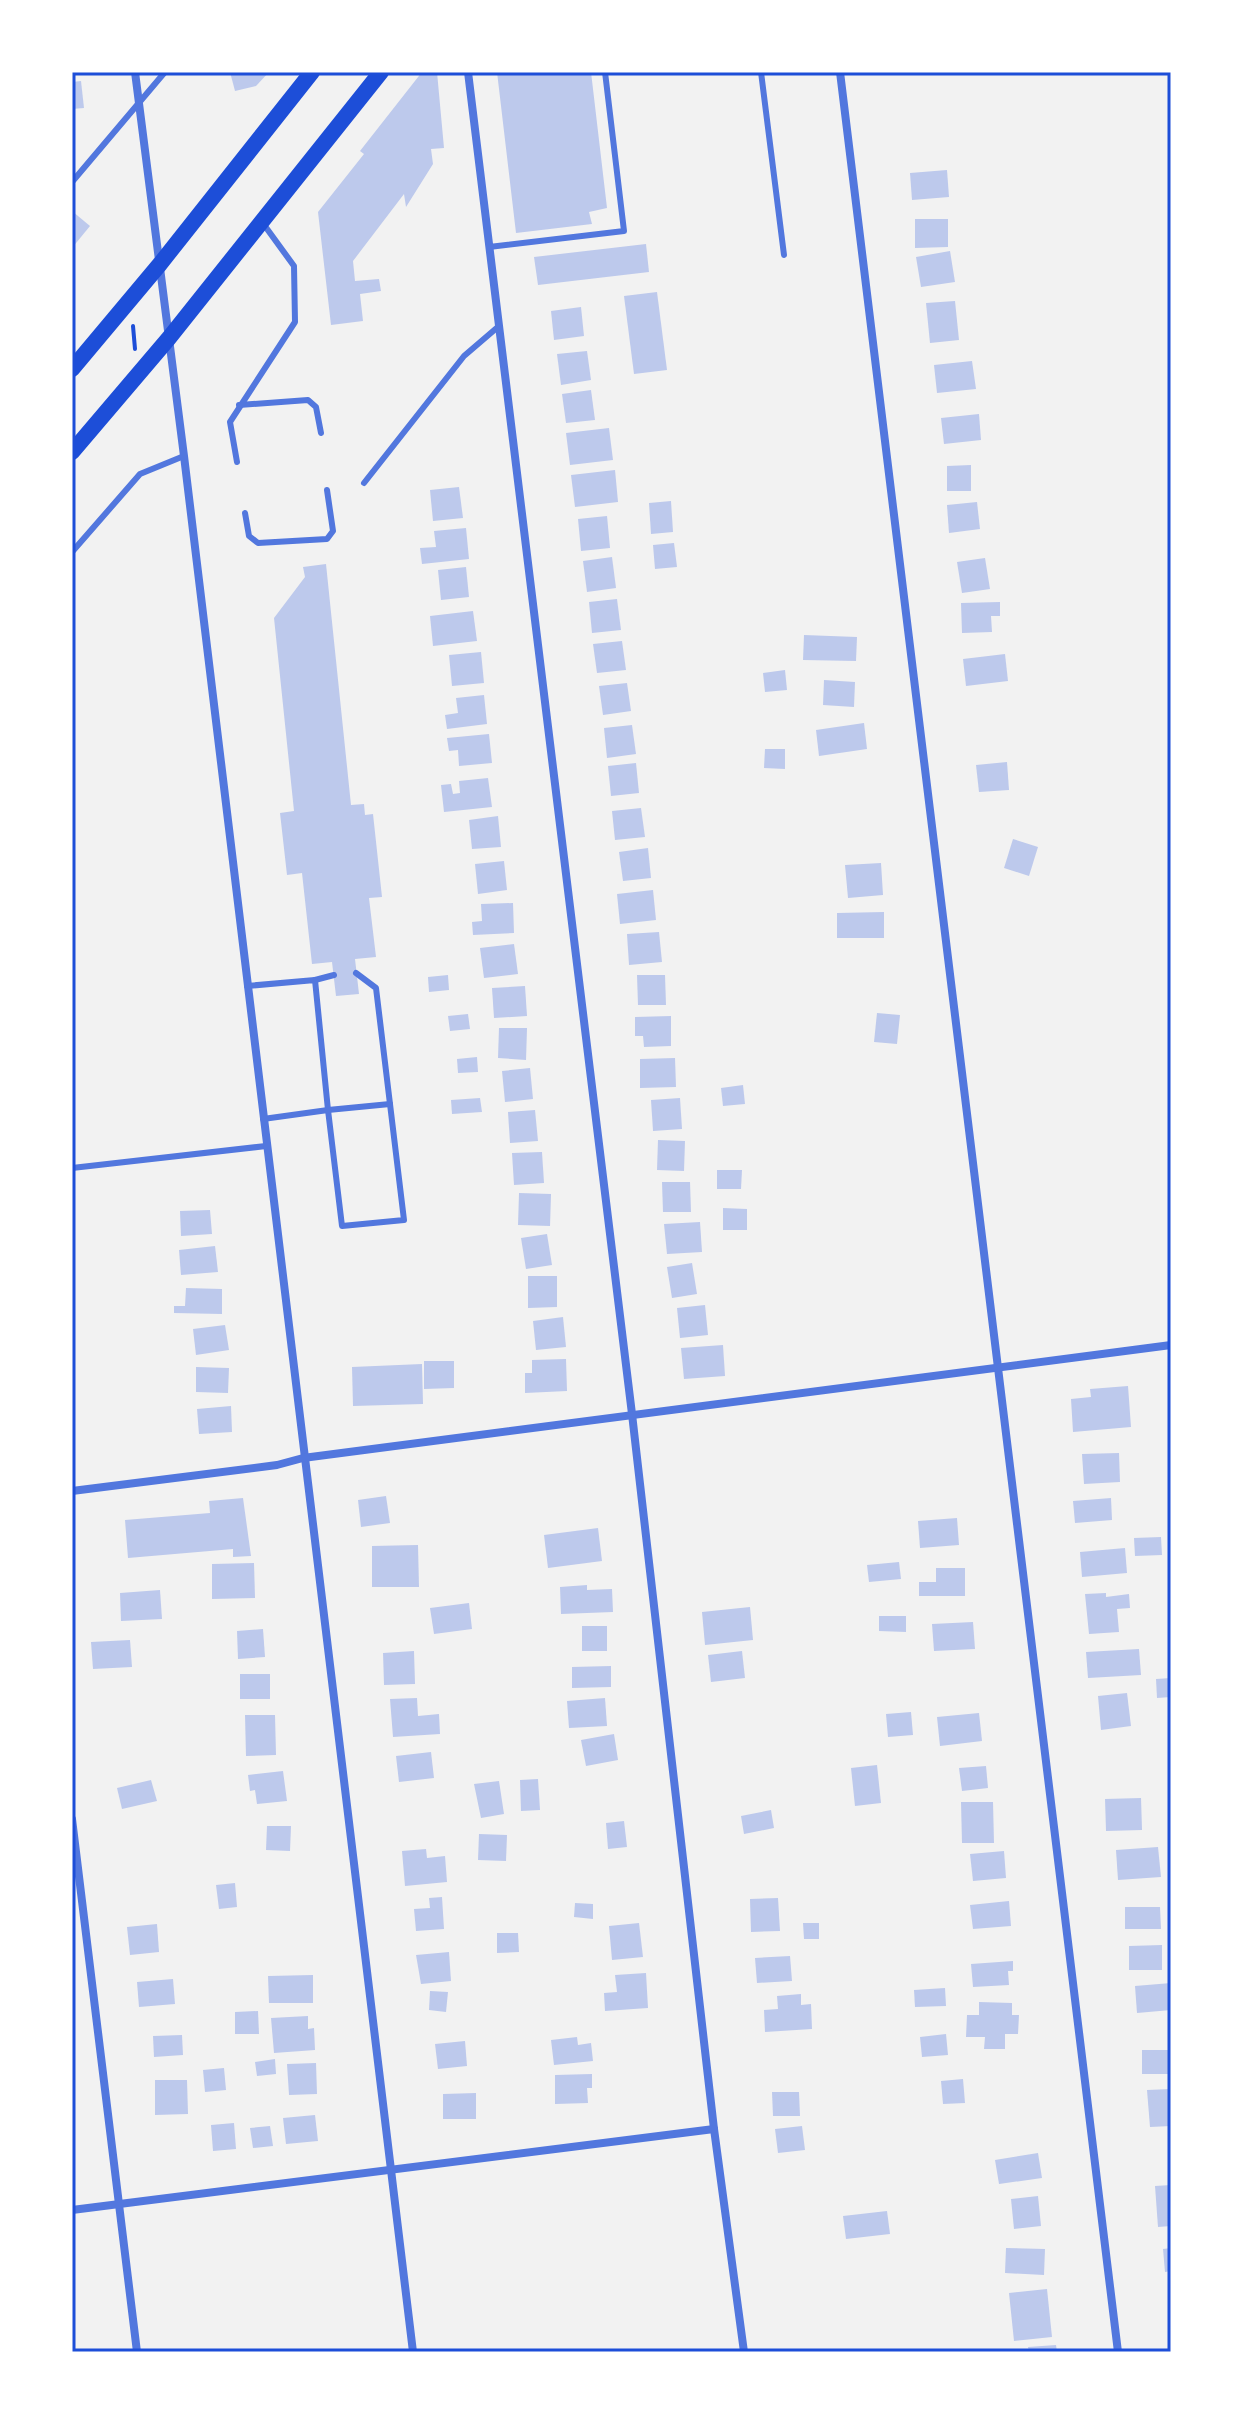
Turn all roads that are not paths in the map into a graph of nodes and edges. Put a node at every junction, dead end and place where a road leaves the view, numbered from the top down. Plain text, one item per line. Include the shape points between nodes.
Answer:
1 (135, 72) edge
2 (165, 72) edge
3 (312, 72) edge
4 (381, 72) edge
5 (468, 72) edge
6 (605, 72) edge
7 (761, 72) edge
8 (840, 72) edge
9 (138, 103) junction
10 (72, 182) edge
11 (262, 222) junction
12 (489, 247) junction
13 (784, 255) dead end
14 (160, 264) junction
15 (499, 326) junction
16 (169, 338) junction
17 (72, 369) edge
18 (239, 405) junction
19 (321, 433) dead end
20 (72, 452) edge
21 (184, 456) junction
22 (237, 462) dead end
23 (364, 483) dead end
24 (327, 490) dead end
25 (245, 513) dead end
26 (72, 552) edge
27 (356, 973) dead end
28 (334, 975) dead end
29 (315, 980) junction
30 (247, 986) junction
31 (390, 1104) junction
32 (328, 1110) junction
33 (263, 1119) junction
34 (266, 1146) junction
35 (72, 1168) edge
36 (1171, 1345) edge
37 (998, 1366) junction
38 (632, 1414) junction
39 (303, 1458) junction
40 (72, 1491) edge
41 (72, 1819) edge
42 (714, 2129) junction
43 (390, 2171) junction
44 (119, 2204) junction
45 (72, 2210) edge
46 (137, 2352) edge
47 (413, 2352) edge
48 (744, 2352) edge
49 (1118, 2352) edge

1 - 9 street
2 - 9 lane
3 - 14 main road
4 - 11 main road
5 - 12 street
6 - 12 lane via 624,231
7 - 13 lane
8 - 37 street
9 - 10 lane
9 - 14 street
11 - 16 main road
11 - 18 lane via 294,266 295,322
12 - 15 street
14 - 16 street
14 - 17 main road
15 - 23 lane via 464,356
15 - 38 street
16 - 20 main road
16 - 21 street
18 - 19 lane via 308,400 316,407
18 - 22 lane via 230,422
21 - 26 lane via 140,474
21 - 30 street
24 - 25 lane via 333,531 327,539 258,543 249,536
27 - 31 lane via 376,988
28 - 29 lane
29 - 30 lane
29 - 32 lane
30 - 33 street
31 - 32 lane
31 - 32 lane via 404,1220 342,1226
32 - 33 lane
33 - 34 street
34 - 35 lane
34 - 39 street
36 - 37 street
37 - 38 street
37 - 49 street
38 - 39 street
38 - 42 street
39 - 40 street
39 - 43 street
41 - 44 street
42 - 43 street
42 - 48 street
43 - 44 street
43 - 47 street
44 - 45 street
44 - 46 street

